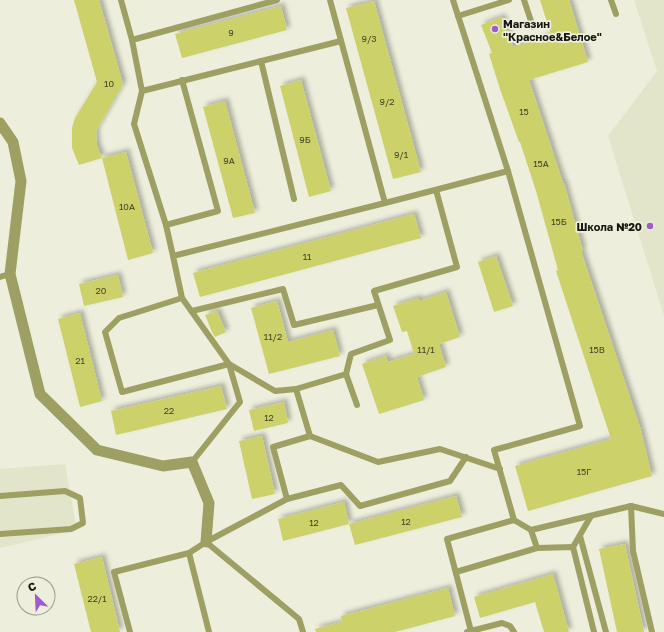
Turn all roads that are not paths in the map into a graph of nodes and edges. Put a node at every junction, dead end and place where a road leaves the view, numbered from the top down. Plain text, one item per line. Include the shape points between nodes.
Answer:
1 (121, 0) edge
2 (277, 0) edge
3 (330, 0) edge
4 (453, 0) edge
5 (509, 0) edge
6 (524, 0) edge
7 (611, 0) edge
8 (616, 14) dead end
9 (458, 16) junction
10 (533, 26) dead end
11 (132, 40) junction
12 (341, 40) junction
13 (261, 61) junction
14 (182, 80) junction
15 (142, 91) junction
16 (0, 123) edge
17 (508, 171) junction
18 (436, 190) junction
19 (294, 199) dead end
20 (385, 203) junction
21 (166, 225) junction
22 (173, 256) junction
23 (5, 276) edge
24 (182, 298) junction
25 (378, 305) junction
26 (192, 311) junction
27 (229, 364) junction
28 (346, 374) junction
29 (296, 389) junction
30 (357, 405) dead end
31 (310, 436) junction
32 (466, 458) junction
33 (192, 462) junction
34 (500, 469) junction
35 (0, 496) edge
36 (288, 499) junction
37 (631, 506) junction
38 (664, 514) edge
39 (591, 516) junction
40 (514, 520) junction
41 (531, 530) junction
42 (0, 534) edge
43 (580, 536) junction
44 (206, 542) junction
45 (574, 547) junction
46 (537, 548) junction
47 (189, 553) junction
48 (456, 572) junction
49 (469, 631) edge
50 (130, 632) edge
51 (209, 632) edge
52 (303, 632) edge
53 (514, 632) edge
54 (594, 632) edge
55 (606, 632) edge
56 (652, 632) edge

1 - 11 lane
2 - 11 lane
3 - 12 lane
4 - 9 lane
5 - 9 lane
6 - 10 lane
7 - 8 lane
9 - 17 lane
11 - 15 lane
12 - 13 lane
12 - 20 lane
13 - 14 lane
13 - 19 lane
14 - 15 lane
14 - 21 lane via 218,211
15 - 21 lane via 134,124
16 - 23 street via 13,142 21,181
17 - 18 lane
17 - 34 lane via 580,426 494,450
18 - 20 lane
18 - 25 lane via 457,267 374,291
20 - 22 lane
21 - 22 lane
22 - 24 lane
23 - 33 street via 40,394 97,450 163,466
24 - 26 lane
24 - 27 lane via 119,318 106,332 122,392
25 - 26 lane via 294,325 283,289
25 - 28 lane via 390,340 351,354
26 - 27 lane
27 - 29 lane via 275,391
27 - 33 lane via 240,402
28 - 29 lane
28 - 30 lane
29 - 31 lane
31 - 32 lane via 378,462 440,449
31 - 36 lane via 273,447
32 - 34 lane
32 - 36 lane via 450,481 360,506 341,485
33 - 44 street via 209,503
34 - 40 lane
35 - 42 lane via 65,491 80,498 83,523 71,529
36 - 44 lane
37 - 38 lane
37 - 39 lane
37 - 56 lane via 633,551
39 - 41 lane
39 - 43 lane
40 - 41 lane
40 - 48 lane via 447,539
41 - 46 lane
43 - 45 lane
43 - 55 lane
44 - 47 lane
44 - 52 lane via 299,619
45 - 46 lane
45 - 54 lane
46 - 48 lane
47 - 50 lane via 114,572
47 - 51 lane
48 - 49 lane
49 - 53 lane via 502,623 510,626

